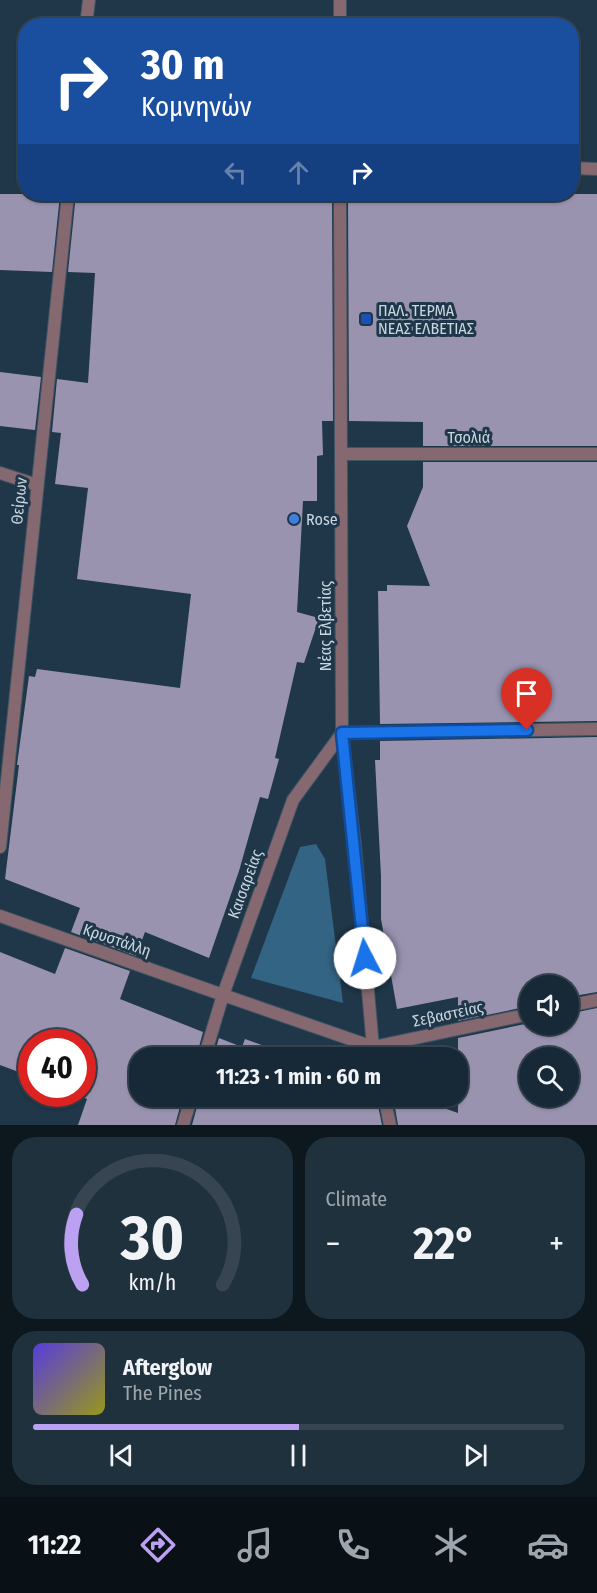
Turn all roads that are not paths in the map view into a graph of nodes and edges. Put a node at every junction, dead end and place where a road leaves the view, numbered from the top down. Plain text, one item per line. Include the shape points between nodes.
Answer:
1 (89, 0) edge
2 (340, 0) edge
3 (87, 18) edge
4 (340, 18) edge
5 (579, 168) edge
6 (597, 169) edge
7 (67, 201) edge
8 (340, 201) edge
9 (341, 454) junction
10 (597, 454) edge
11 (0, 473) edge
12 (37, 485) junction
13 (597, 729) edge
14 (342, 733) junction
15 (0, 847) edge
16 (0, 916) edge
17 (223, 995) junction
18 (597, 1000) edge
19 (579, 1004) edge
20 (519, 1017) edge
21 (207, 1047) edge
22 (361, 1047) edge
23 (374, 1047) edge
24 (395, 1047) edge
25 (189, 1107) edge
26 (386, 1107) edge
27 (183, 1125) edge
28 (390, 1125) edge

1 - 3 street
2 - 4 street
5 - 6 street
7 - 12 street, Θείρων
8 - 9 street, Νέας Ελβετίας
9 - 10 street, Τσολιά
9 - 14 street, Νέας Ελβετίας
11 - 12 street
12 - 15 street, Θείρων
13 - 14 street
14 - 17 street, Καισαρείας via 293,800
14 - 23 street, Νέας Ελβετίας
16 - 17 street, Κρυστάλλη
17 - 21 street, Καισαρείας
17 - 22 street, Κρυστάλλη
18 - 19 street
20 - 24 street, Σεβαστείας
25 - 27 street
26 - 28 street

